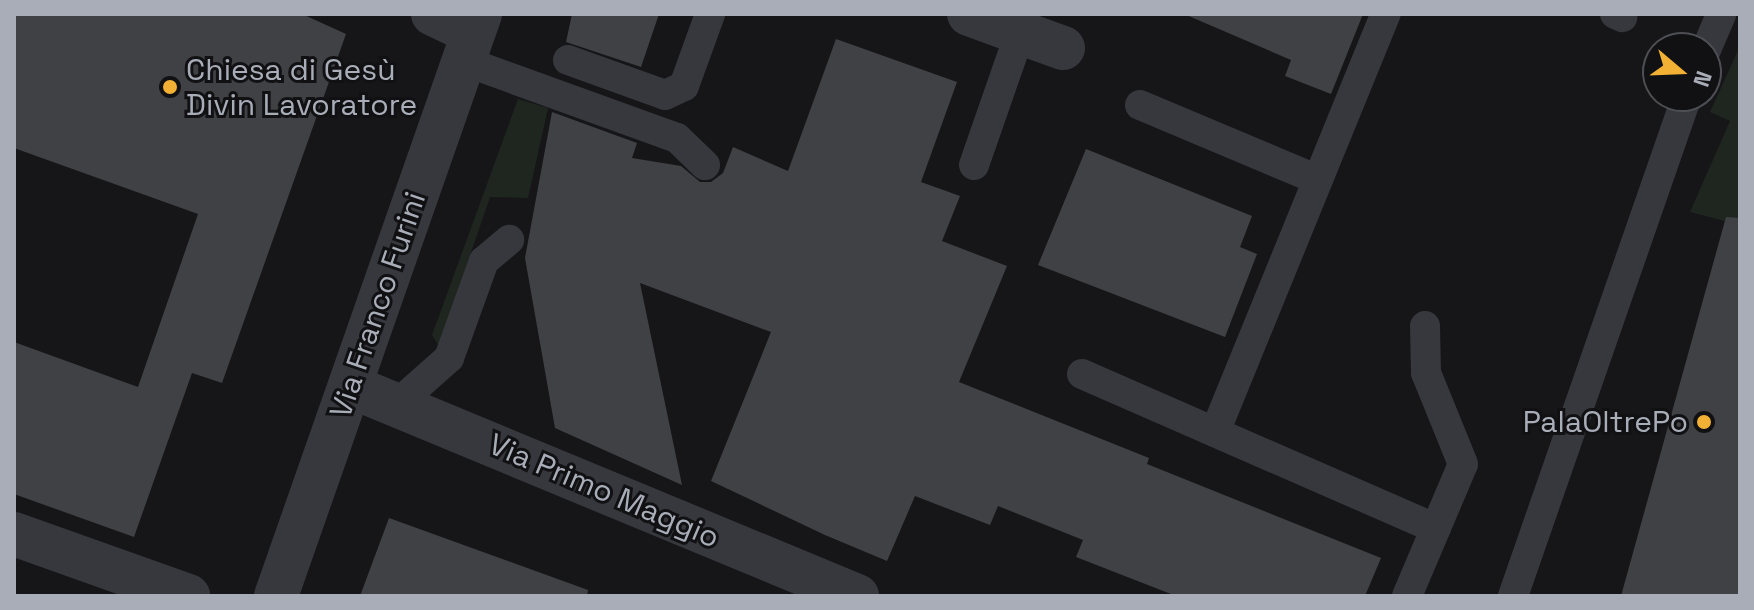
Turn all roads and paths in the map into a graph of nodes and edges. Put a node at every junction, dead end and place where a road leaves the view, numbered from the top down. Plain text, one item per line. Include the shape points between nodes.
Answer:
1 (433, 14) edge
2 (710, 14) edge
3 (969, 14) edge
4 (1386, 14) edge
5 (1020, 33) junction
6 (473, 36) edge
7 (1063, 48) dead end
8 (568, 60) dead end
9 (1140, 105) dead end
10 (1681, 112) edge
11 (705, 165) dead end
12 (974, 165) dead end
13 (1318, 180) junction
14 (509, 240) dead end
15 (1425, 326) dead end
16 (1082, 374) dead end
17 (350, 386) junction
18 (396, 405) junction
19 (1215, 432) junction
20 (1436, 529) junction
21 (14, 534) edge
22 (188, 596) edge
23 (276, 596) edge
24 (857, 596) edge
25 (1407, 596) edge
26 (1513, 596) edge

1 - 6 street
2 - 8 lane via 684,86 665,95
3 - 5 street
4 - 13 lane
5 - 7 street
5 - 12 lane
6 - 11 lane via 677,138
6 - 17 street, Via Franco Furini
9 - 13 lane
10 - 26 lane
13 - 19 lane
14 - 18 lane via 484,261 449,358
15 - 20 lane via 1426,373 1463,464
16 - 19 lane
17 - 18 street, Via Primo Maggio
17 - 23 street, Via Franco Furini
18 - 24 street, Via Primo Maggio
19 - 20 lane
20 - 25 lane
21 - 22 street

